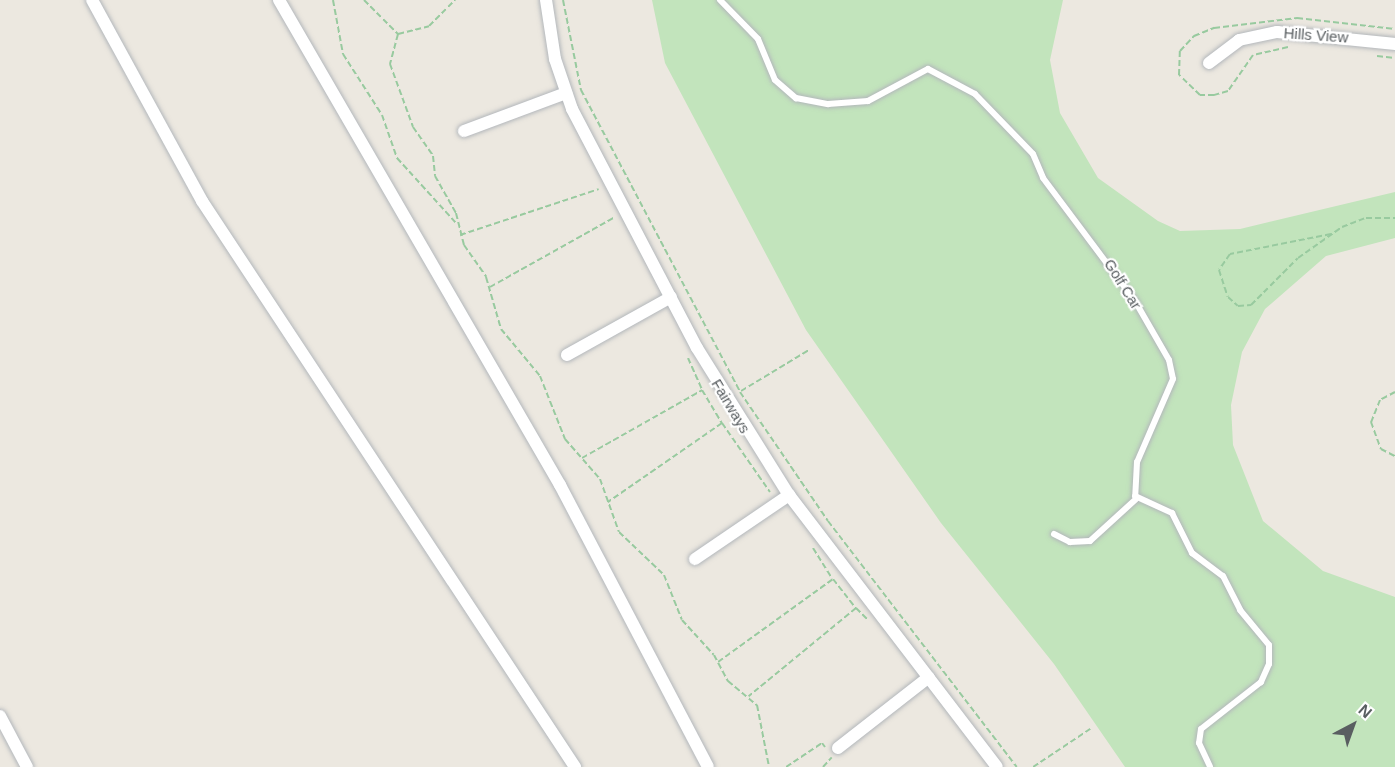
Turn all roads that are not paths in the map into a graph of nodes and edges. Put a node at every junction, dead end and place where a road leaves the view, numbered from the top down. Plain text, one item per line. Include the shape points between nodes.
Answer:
1 (92, 0) edge
2 (279, 0) edge
3 (546, 0) edge
4 (720, 0) edge
5 (1395, 44) edge
6 (1209, 63) dead end
7 (566, 93) junction
8 (464, 131) dead end
9 (670, 297) junction
10 (567, 355) dead end
11 (789, 495) junction
12 (1136, 499) junction
13 (1054, 534) dead end
14 (695, 559) dead end
15 (929, 677) junction
16 (0, 716) edge
17 (838, 748) dead end
18 (27, 767) edge
19 (575, 767) edge
20 (708, 767) edge
21 (997, 767) edge
22 (1210, 767) edge

1 - 19 street via 201,201
2 - 20 street via 560,484
3 - 7 street, Fairways via 551,44
4 - 12 lane, Golf Car via 758,39 776,80 796,98 842,104 868,101 915,73 935,70 984,102 1033,154 1043,178 1135,301 1172,370 1169,398 1137,462
5 - 6 street, Hills View via 1277,32 1239,40
7 - 8 street
7 - 9 street, Fairways
9 - 10 street
9 - 11 street, Fairways via 727,400
11 - 14 street
11 - 15 street, Fairways
12 - 13 lane via 1090,541 1070,542
12 - 22 lane via 1172,513 1186,544 1223,576 1240,610 1269,645 1269,664 1261,682 1201,729 1199,743
15 - 17 street
15 - 21 street, Fairways
16 - 18 street

